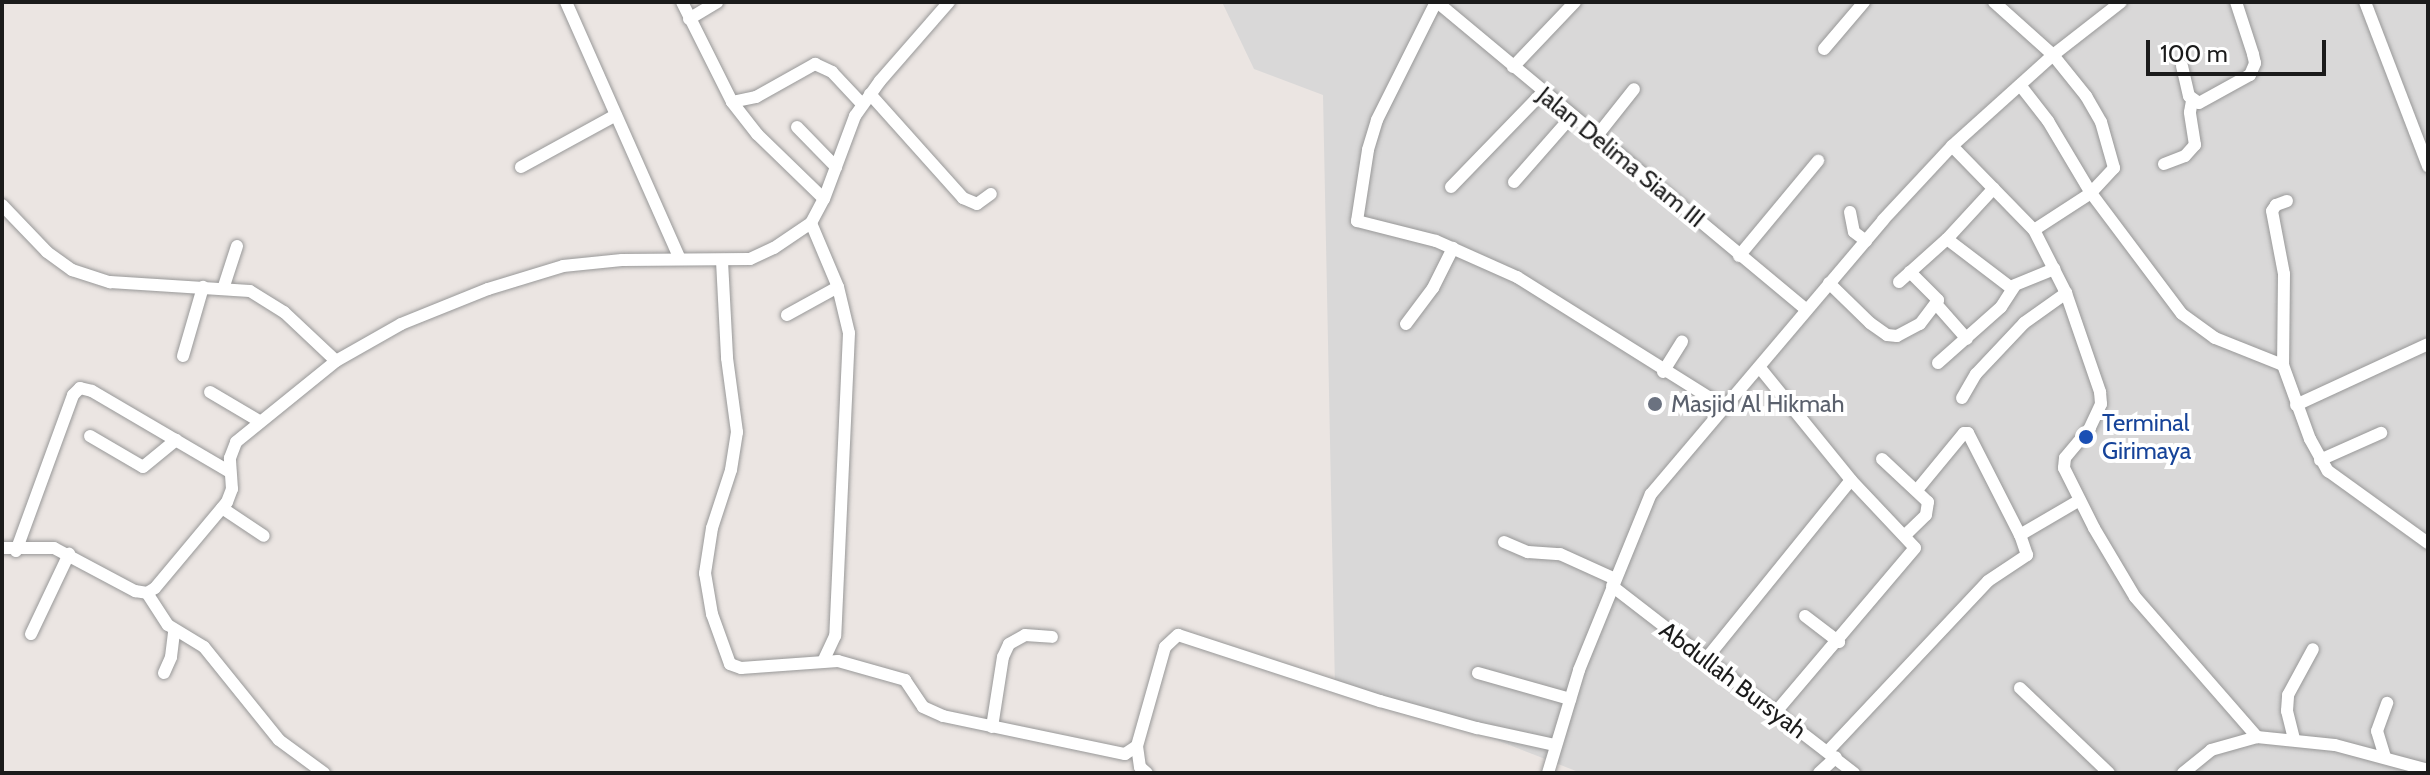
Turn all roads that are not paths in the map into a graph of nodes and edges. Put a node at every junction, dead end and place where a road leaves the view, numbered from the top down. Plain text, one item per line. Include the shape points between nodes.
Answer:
1 (566, 2) edge
2 (682, 2) edge
3 (717, 2) edge
4 (949, 2) edge
5 (1437, 2) edge
6 (1575, 2) edge
7 (1864, 2) edge
8 (1994, 2) edge
9 (2121, 2) edge
10 (2236, 2) edge
11 (2365, 2) edge
12 (689, 19) junction
13 (1824, 49) dead end
14 (2053, 55) junction
15 (2182, 66) dead end
16 (1513, 67) junction
17 (2020, 85) junction
18 (1634, 89) dead end
19 (1543, 92) junction
20 (866, 99) junction
21 (2192, 101) junction
22 (732, 102) junction
23 (616, 115) junction
24 (1572, 116) junction
25 (797, 127) dead end
26 (1596, 137) junction
27 (1952, 146) junction
28 (1818, 161) dead end
29 (2164, 164) dead end
30 (2428, 166) edge
31 (521, 167) dead end
32 (836, 167) junction
33 (1514, 182) dead end
34 (1451, 187) dead end
35 (1994, 188) junction
36 (2091, 193) junction
37 (991, 194) dead end
38 (824, 199) junction
39 (2287, 201) dead end
40 (2, 205) edge
41 (1850, 212) dead end
42 (811, 223) junction
43 (2034, 230) junction
44 (1947, 239) junction
45 (1866, 241) junction
46 (237, 246) dead end
47 (1453, 248) junction
48 (1739, 256) junction
49 (680, 259) junction
50 (722, 261) junction
51 (2054, 269) junction
52 (1910, 272) junction
53 (1899, 282) dead end
54 (1829, 283) junction
55 (224, 286) junction
56 (203, 287) junction
57 (838, 287) junction
58 (2014, 287) junction
59 (2066, 293) junction
60 (1937, 305) junction
61 (1807, 310) junction
62 (787, 315) dead end
63 (1406, 324) dead end
64 (1967, 339) junction
65 (1682, 342) dead end
66 (2428, 344) edge
67 (183, 356) dead end
68 (336, 361) junction
69 (1938, 363) dead end
70 (2283, 365) junction
71 (1760, 368) junction
72 (1663, 372) junction
73 (210, 392) dead end
74 (1962, 398) dead end
75 (2296, 405) junction
76 (1724, 407) junction
77 (259, 421) junction
78 (2381, 433) dead end
79 (90, 436) dead end
80 (176, 440) junction
81 (1882, 459) dead end
82 (2320, 460) junction
83 (230, 472) junction
84 (1851, 480) junction
85 (1917, 490) junction
86 (2080, 500) junction
87 (222, 508) junction
88 (2020, 535) junction
89 (264, 536) dead end
90 (1904, 536) junction
91 (1504, 542) dead end
92 (2428, 543) edge
93 (2, 548) edge
94 (16, 551) junction
95 (69, 554) junction
96 (1614, 582) junction
97 (147, 593) junction
98 (1805, 616) dead end
99 (174, 631) junction
100 (31, 634) dead end
101 (1052, 637) dead end
102 (1839, 642) junction
103 (2313, 649) dead end
104 (1706, 659) junction
105 (824, 660) junction
106 (164, 673) dead end
107 (1478, 673) dead end
108 (2020, 688) dead end
109 (1570, 699) junction
110 (2387, 703) dead end
111 (1776, 712) junction
112 (992, 727) junction
113 (2257, 737) junction
114 (2294, 739) junction
115 (1554, 745) junction
116 (1137, 746) junction
117 (1832, 754) junction
118 (2385, 757) junction
119 (2428, 770) edge
120 (324, 773) edge
121 (1147, 773) edge
122 (1548, 773) edge
123 (1819, 773) edge
124 (1854, 773) edge
125 (2109, 773) edge
126 (2183, 773) edge

1 - 23 street
2 - 12 street
3 - 12 street
4 - 20 street
5 - 16 street, Jalan Delima Siam III
5 - 47 street via 1377,120 1356,218 1363,226 1415,234
6 - 16 street
7 - 13 street
8 - 14 street
9 - 14 street
10 - 21 street via 2253,54 2252,72 2203,102
11 - 30 street
12 - 22 street
14 - 17 street
14 - 36 street via 2096,111 2109,144 2114,172
15 - 21 street
16 - 19 street, Jalan Delima Siam III
17 - 27 street
17 - 36 street
18 - 26 street
19 - 24 street, Jalan Delima Siam III
19 - 34 street
20 - 22 street via 815,64 756,97
20 - 32 street
20 - 37 street via 963,198 977,204
21 - 29 street via 2194,148
22 - 38 street
23 - 31 street
23 - 49 street
24 - 26 street, Jalan Delima Siam III
24 - 33 street
25 - 32 street
26 - 48 street, Jalan Delima Siam III
27 - 35 street
27 - 45 street
28 - 48 street
32 - 38 street
35 - 43 street
35 - 44 street
36 - 43 street
36 - 70 street via 2190,321 2215,338
38 - 42 street
39 - 70 street via 2272,209 2284,274
40 - 56 street via 47,252 84,275 110,282
41 - 45 street via 1853,229
42 - 50 street via 758,256
42 - 57 street
43 - 51 street
44 - 52 street
44 - 58 street via 2001,284
45 - 54 street
46 - 55 street
47 - 63 street via 1433,288
47 - 72 street via 1541,291
48 - 61 street, Jalan Delima Siam III
49 - 50 street
49 - 68 street via 563,266 428,312
50 - 105 street via 737,432 707,551 712,614 730,664 741,668
51 - 58 street
51 - 59 street
52 - 53 street
52 - 60 street via 1937,295
54 - 60 street via 1870,323 1892,336 1914,329
54 - 61 street
55 - 56 street
55 - 68 street via 264,298
56 - 67 street
57 - 62 street
57 - 105 street via 850,362 835,636
58 - 64 street
59 - 74 street via 2024,323 1976,374
59 - 86 street via 2100,392 2100,412 2064,463
60 - 64 street
61 - 71 street
64 - 69 street
65 - 72 street
66 - 75 street
68 - 77 street
70 - 75 street
71 - 76 street
71 - 84 street
72 - 76 street
73 - 77 street
75 - 82 street
76 - 96 street via 1646,503
77 - 83 street via 236,442
78 - 82 street
79 - 80 street via 143,467
80 - 83 street
80 - 94 street via 92,391 77,390
81 - 85 street
82 - 92 street
83 - 87 street via 231,495
84 - 90 street
84 - 104 street
85 - 88 street via 1968,433
85 - 90 street via 1929,509
86 - 88 street
86 - 113 street via 2135,597
87 - 89 street
87 - 97 street
88 - 117 street via 2027,555 1988,581
90 - 102 street via 1914,546 1913,553
91 - 96 street, Abdullah Bursyah via 1528,552 1560,554
93 - 94 street
94 - 95 street via 46,547
95 - 97 street
95 - 100 street
96 - 104 street, Abdullah Bursyah
96 - 109 street
97 - 99 street
98 - 102 street
99 - 106 street
99 - 120 street via 204,647 279,740
101 - 112 street via 1025,635 1009,644
102 - 111 street
103 - 114 street via 2288,695
104 - 111 street, Abdullah Bursyah
105 - 112 street via 905,680 927,710
107 - 109 street
108 - 125 street
109 - 115 street
110 - 118 street via 2377,731
111 - 117 street, Abdullah Bursyah
112 - 116 street via 1112,752 1128,753
113 - 114 street
113 - 126 street via 2211,750
114 - 118 street
115 - 116 street via 1380,701 1178,635 1165,647
115 - 122 street
116 - 121 street via 1140,767
117 - 123 street
117 - 124 street, Abdullah Bursyah
118 - 119 street

